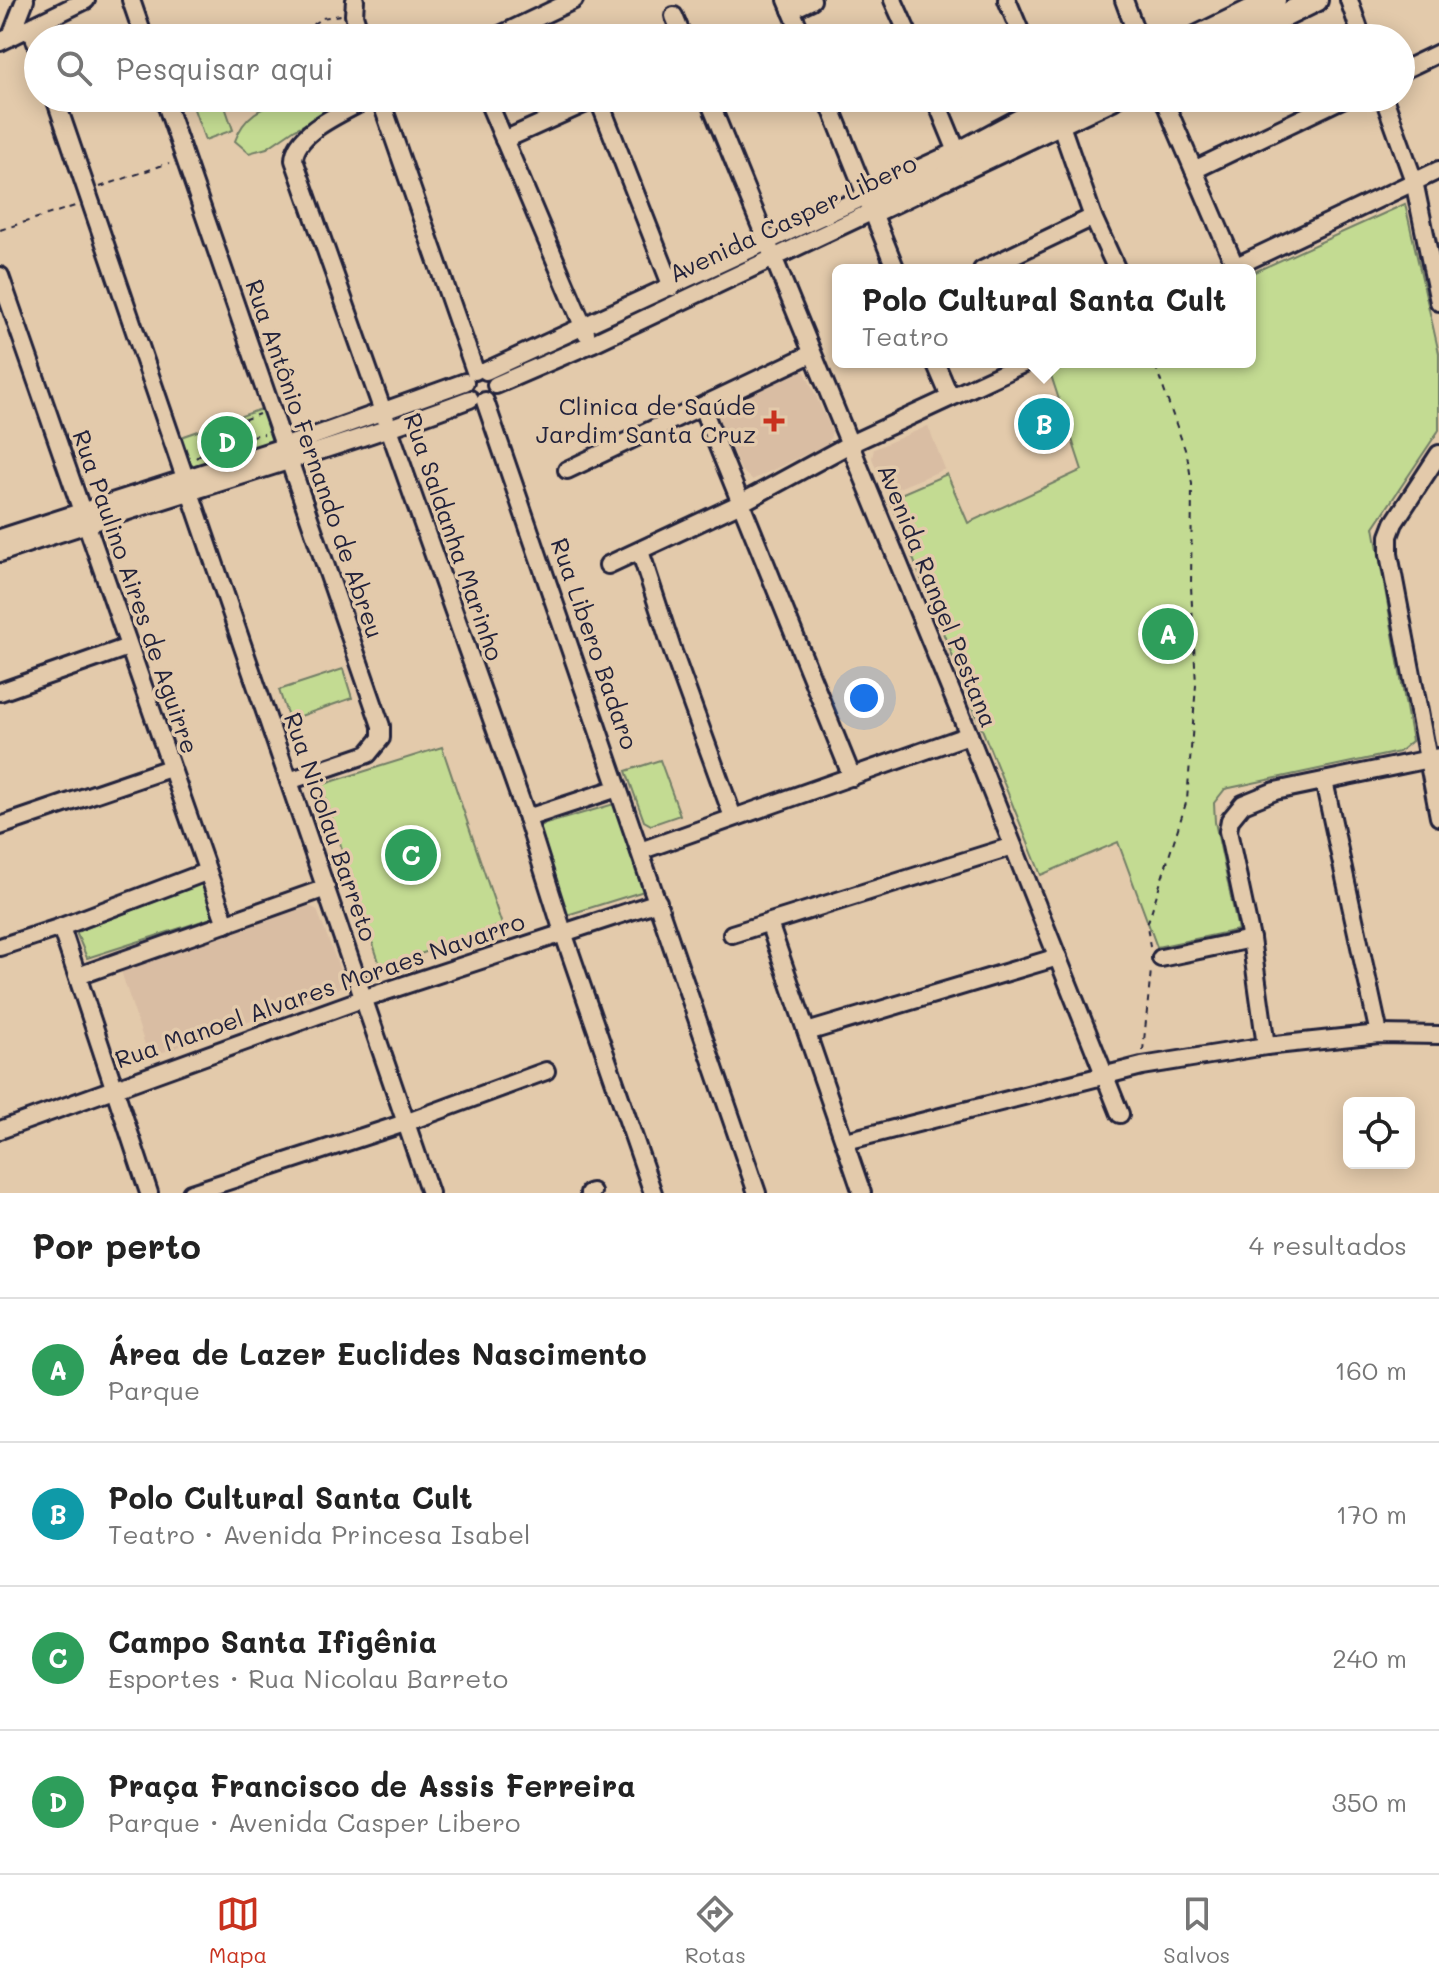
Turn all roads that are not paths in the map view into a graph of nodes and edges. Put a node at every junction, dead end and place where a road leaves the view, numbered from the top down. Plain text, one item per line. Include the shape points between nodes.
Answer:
1 (25, 0) edge
2 (86, 0) edge
3 (131, 0) edge
4 (574, 0) edge
5 (812, 0) edge
6 (893, 0) edge
7 (1007, 0) edge
8 (1124, 0) edge
9 (1274, 0) edge
10 (1316, 0) edge
11 (1349, 0) edge
12 (789, 5) edge
13 (1239, 7) edge
14 (674, 16) dead end
15 (39, 24) edge
16 (139, 24) edge
17 (523, 24) edge
18 (677, 24) edge
19 (797, 24) edge
20 (904, 24) edge
21 (1017, 24) edge
22 (1133, 24) edge
23 (1215, 24) edge
24 (1267, 24) edge
25 (1357, 24) edge
26 (6, 39) edge
27 (1439, 53) edge
28 (1415, 64) edge
29 (60, 112) edge
30 (169, 112) edge
31 (345, 112) edge
32 (385, 112) edge
33 (492, 112) edge
34 (566, 112) edge
35 (603, 112) edge
36 (714, 112) edge
37 (833, 112) edge
38 (941, 112) edge
39 (1042, 112) edge
40 (1043, 112) edge
41 (1058, 112) edge
42 (1169, 112) edge
43 (1315, 112) edge
44 (1389, 112) edge
45 (504, 140) junction
46 (958, 154) junction
47 (1194, 170) junction
48 (1439, 170) edge
49 (1414, 181) junction
50 (870, 203) junction
51 (1093, 217) junction
52 (771, 249) junction
53 (894, 264) edge
54 (995, 264) edge
55 (1114, 264) edge
56 (1229, 264) edge
57 (1239, 264) edge
58 (0, 276) edge
59 (672, 287) junction
60 (1439, 302) edge
61 (583, 326) junction
62 (591, 344) junction
63 (811, 354) junction
64 (938, 368) edge
65 (1014, 368) edge
66 (480, 377) junction
67 (950, 397) junction
68 (478, 400) junction
69 (702, 407) junction
70 (383, 410) junction
71 (389, 428) junction
72 (848, 445) junction
73 (285, 448) junction
74 (1439, 454) edge
75 (567, 470) dead end
76 (188, 484) junction
77 (741, 503) junction
78 (83, 517) junction
79 (0, 538) edge
80 (640, 551) junction
81 (0, 553) edge
82 (608, 565) dead end
83 (128, 647) junction
84 (0, 692) edge
85 (969, 735) junction
86 (1433, 758) edge
87 (170, 768) junction
88 (852, 777) junction
89 (289, 781) junction
90 (1324, 781) junction
91 (618, 788) junction
92 (733, 817) junction
93 (1439, 817) edge
94 (527, 818) junction
95 (0, 826) edge
96 (1013, 846) junction
97 (640, 851) junction
98 (206, 872) junction
99 (326, 888) junction
100 (658, 902) junction
101 (769, 923) junction
102 (226, 924) junction
103 (61, 927) junction
104 (563, 932) junction
105 (732, 934) dead end
106 (1251, 939) junction
107 (0, 947) edge
108 (1154, 956) road end
109 (1058, 957) junction
110 (78, 976) junction
111 (365, 998) junction
112 (807, 1032) junction
113 (1379, 1034) junction
114 (1439, 1035) edge
115 (1266, 1046) junction
116 (546, 1071) dead end
117 (1106, 1077) junction
118 (114, 1089) junction
119 (1120, 1114) dead end
120 (405, 1123) junction
121 (0, 1130) edge
122 (846, 1141) junction
123 (149, 1193) edge
124 (191, 1193) edge
125 (430, 1193) edge
126 (653, 1193) edge
127 (757, 1193) edge
128 (862, 1193) edge

1 - 26 street
2 - 15 street
3 - 16 street
4 - 17 street
5 - 12 street
6 - 20 street
7 - 21 street
8 - 22 street
9 - 13 street
10 - 24 street
11 - 25 street
12 - 19 street
13 - 23 street
14 - 18 street
27 - 28 street
29 - 76 street, Rua Nicolau Barreto
30 - 73 street, Rua Antônio Fernando de Abreu
31 - 70 street, Rua Saldanha Marinho via 299,141 294,160
32 - 66 street
33 - 45 street
34 - 45 street
35 - 59 street
36 - 52 street, Avenida Rangel Pestana
37 - 50 street
38 - 46 street
39 - 46 street, Avenida Casper Libero
40 - 50 street, Avenida Casper Libero
41 - 51 street
42 - 47 street
43 - 47 street
44 - 49 street
45 - 61 street
46 - 50 street, Avenida Casper Libero
47 - 56 street
48 - 49 street
49 - 57 street
49 - 60 street
50 - 52 street, Avenida Casper Libero
50 - 53 street
51 - 54 street
51 - 55 street
52 - 59 street, Avenida Casper Libero
52 - 62 street, Avenida Casper Libero
52 - 63 street, Avenida Rangel Pestana
58 - 78 street, Rua Paulino Aires de Aguirre
59 - 61 street, Avenida Casper Libero
61 - 62 street
61 - 66 street, Avenida Casper Libero
62 - 66 street, Avenida Casper Libero
63 - 69 street
63 - 72 street, Avenida Rangel Pestana
64 - 67 street
65 - 67 street
66 - 68 street, Rua Libero Badaro via 464,390
66 - 68 street via 493,395
66 - 70 street, Avenida Casper Libero
67 - 72 street
68 - 71 street, Avenida Casper Libero
68 - 91 street, Rua Libero Badaro
69 - 75 street
69 - 77 street
70 - 71 street, Rua Saldanha Marinho
70 - 73 street, Avenida Casper Libero
71 - 73 street, Avenida Casper Libero
71 - 94 street, Rua Saldanha Marinho
72 - 77 street
72 - 85 street, Avenida Rangel Pestana
73 - 76 street, Avenida Casper Libero
73 - 89 street, Rua Antônio Fernando de Abreu via 381,726 381,738 368,754
74 - 86 street via 1389,536
76 - 78 street, Avenida Casper Libero
76 - 89 street, Rua Nicolau Barreto
77 - 80 street
77 - 88 street
78 - 79 street, Avenida Casper Libero
78 - 81 street, Avenida Casper Libero
78 - 83 street, Rua Paulino Aires de Aguirre
80 - 82 street
80 - 92 street
83 - 84 street
83 - 87 street, Rua Paulino Aires de Aguirre
85 - 88 street
85 - 96 street, Avenida Rangel Pestana
86 - 90 street
86 - 93 street
87 - 95 street
87 - 98 street, Rua Paulino Aires de Aguirre
88 - 92 street
89 - 99 street, Rua Nicolau Barreto
90 - 106 street via 1243,804 1230,820
90 - 113 street
91 - 94 street
91 - 97 street, Rua Libero Badaro
92 - 97 street
94 - 104 street, Rua Saldanha Marinho
96 - 101 street
96 - 109 street, Avenida Rangel Pestana
97 - 100 street, Rua Libero Badaro
98 - 102 street, Rua Paulino Aires de Aguirre
98 - 103 street
99 - 102 street
99 - 111 street, Rua Nicolau Barreto
100 - 104 street, Rua Manoel Alvares Moraes Navarro
100 - 127 street, Rua Libero Badaro
101 - 105 street
101 - 112 street
102 - 110 street
103 - 107 street
103 - 110 street
104 - 111 street, Rua Manoel Alvares Moraes Navarro
104 - 126 street, Rua Saldanha Marinho
106 - 108 street
106 - 115 street
109 - 112 street
109 - 117 street, Avenida Rangel Pestana
110 - 118 street
111 - 118 street, Rua Manoel Alvares Moraes Navarro
111 - 120 street, Rua Nicolau Barreto
112 - 122 street
113 - 114 street
113 - 115 street
115 - 117 street
116 - 120 street
117 - 119 street, Avenida Rangel Pestana
117 - 122 street
118 - 121 street, Rua Manoel Alvares Moraes Navarro
118 - 123 street
120 - 124 street
120 - 125 street, Rua Nicolau Barreto
122 - 128 street

